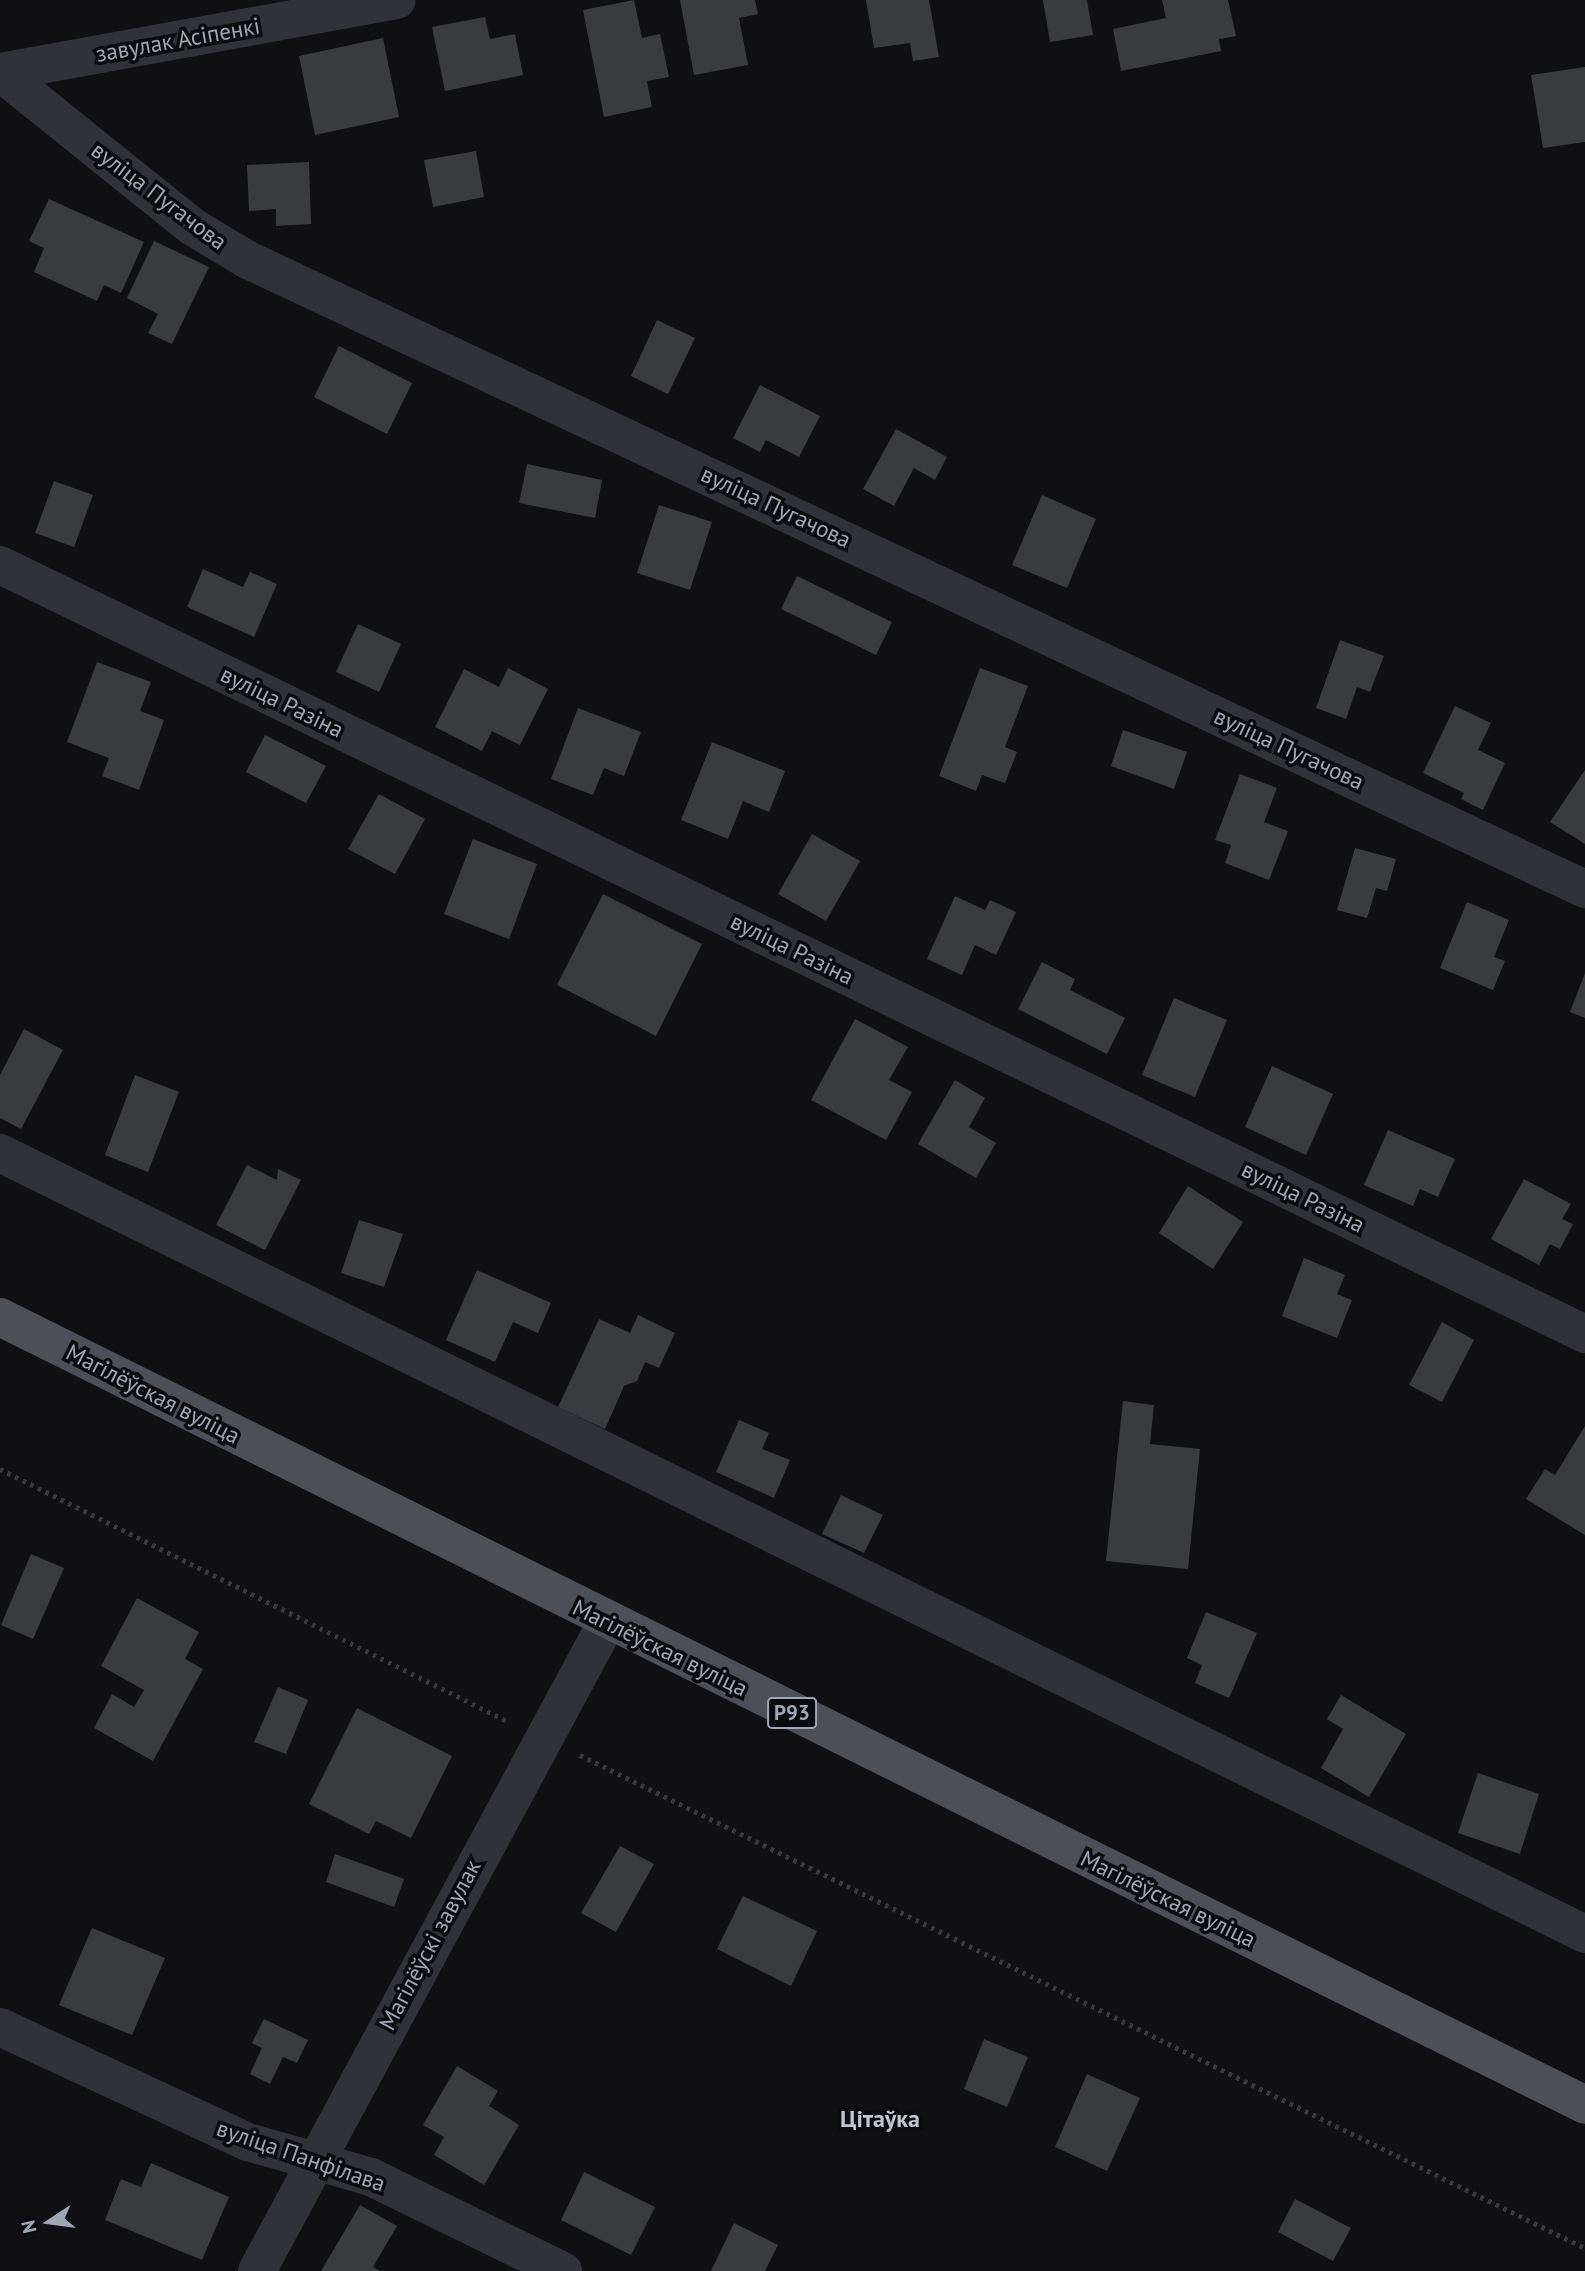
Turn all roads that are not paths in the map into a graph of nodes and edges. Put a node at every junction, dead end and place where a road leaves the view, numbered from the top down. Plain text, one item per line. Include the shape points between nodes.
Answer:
1 (396, 0) edge
2 (1, 72) edge
3 (0, 565) edge
4 (1585, 889) edge
5 (0, 1153) edge
6 (0, 1317) edge
7 (1585, 1334) edge
8 (607, 1622) junction
9 (1585, 1934) edge
10 (0, 2027) edge
11 (1585, 2105) edge
12 (315, 2158) junction
13 (257, 2271) edge
14 (563, 2271) edge

1 - 2 street, завулак Асіпенкі
2 - 4 street, вуліца Пугачова via 193,227 246,259
3 - 7 street, вуліца Разіна
5 - 9 street
6 - 8 main road, Магілёўская вуліца / Р93
8 - 11 main road, Магілёўская вуліца / Р93
8 - 12 street, Магілёўскі завулак
10 - 12 street, вуліца Панфілава via 248,2142
12 - 13 street, Магілёўскі завулак
12 - 14 street, вуліца Панфілава via 371,2177

